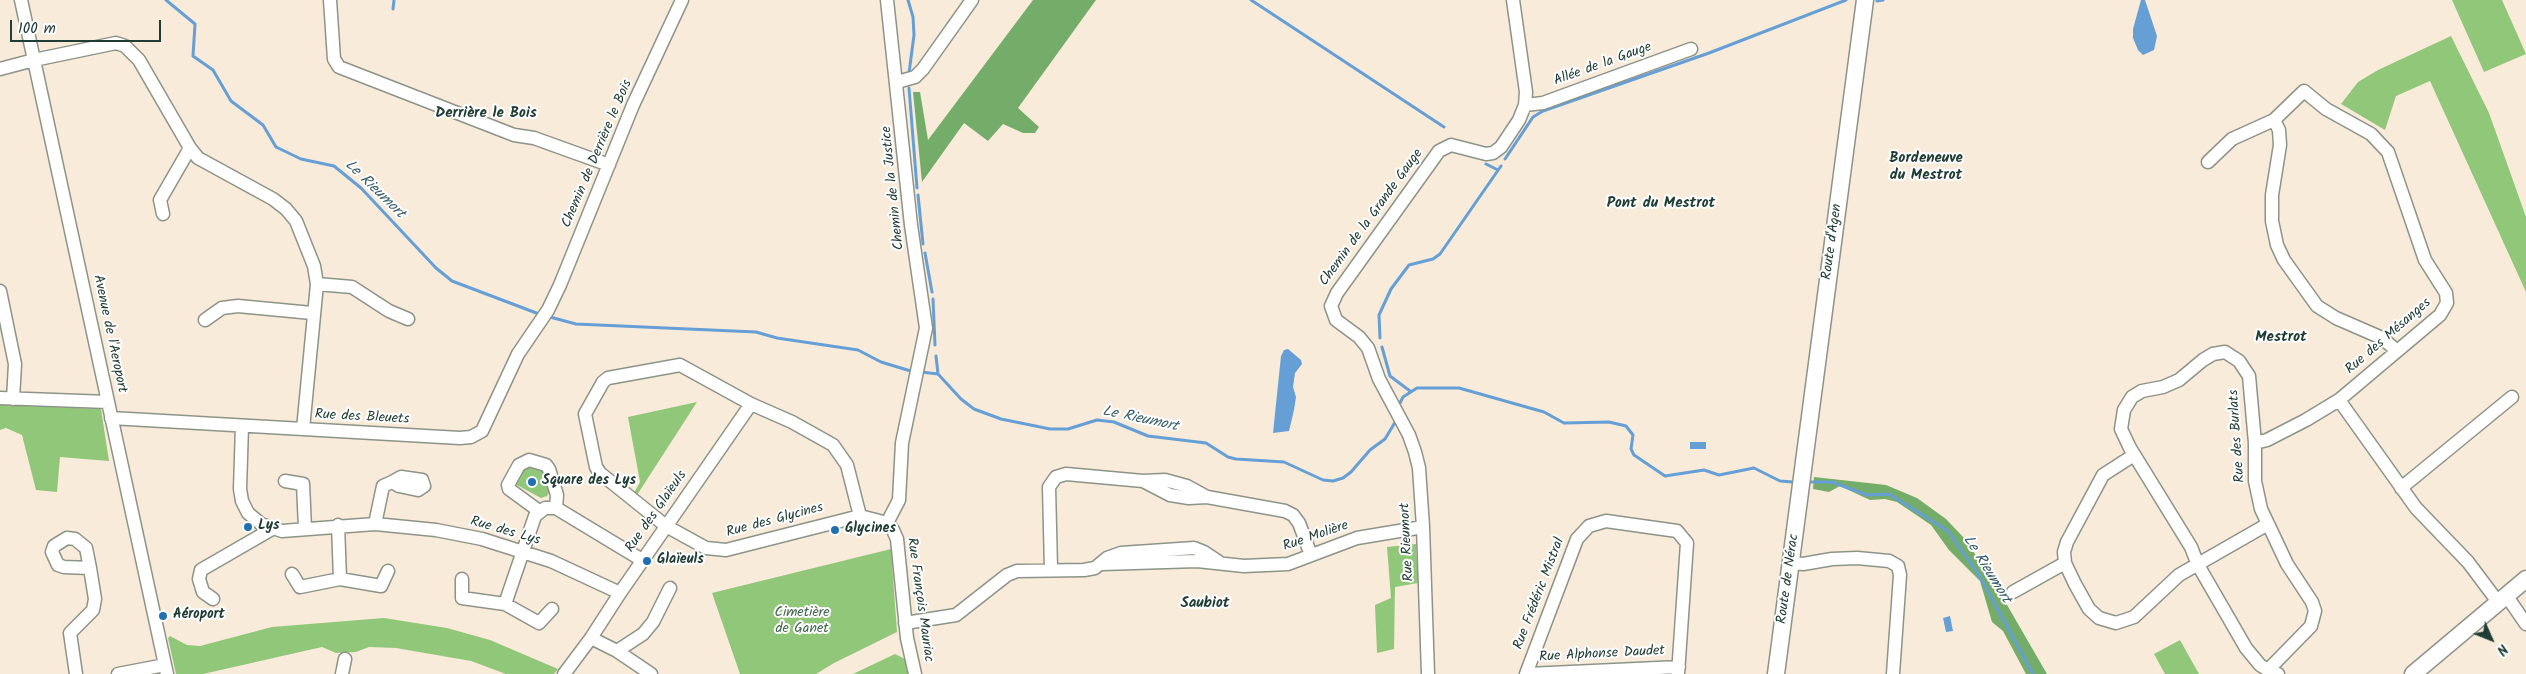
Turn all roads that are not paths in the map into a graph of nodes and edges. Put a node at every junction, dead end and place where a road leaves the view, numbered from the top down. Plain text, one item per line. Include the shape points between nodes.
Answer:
1 (21, 0) edge
2 (330, 0) edge
3 (682, 0) edge
4 (887, 0) edge
5 (972, 0) edge
6 (1513, 0) edge
7 (1865, 0) edge
8 (1691, 49) dead end
9 (34, 60) junction
10 (0, 70) edge
11 (897, 82) junction
12 (1525, 106) junction
13 (2274, 120) junction
14 (190, 148) junction
15 (2208, 162) dead end
16 (608, 166) junction
17 (163, 214) dead end
18 (317, 284) junction
19 (0, 291) edge
20 (312, 313) junction
21 (542, 318) joint
22 (408, 319) dead end
23 (206, 320) dead end
24 (2397, 351) junction
25 (2512, 397) dead end
26 (6, 399) edge
27 (2339, 400) junction
28 (108, 402) junction
29 (751, 404) junction
30 (1397, 413) joint
31 (111, 418) junction
32 (242, 426) junction
33 (303, 429) junction
34 (2255, 443) junction
35 (2134, 455) junction
36 (285, 481) dead end
37 (392, 482) dead end
38 (1802, 483) joint
39 (2401, 488) junction
40 (556, 508) junction
41 (539, 511) junction
42 (860, 516) junction
43 (375, 524) junction
44 (2268, 524) junction
45 (338, 525) junction
46 (666, 526) junction
47 (890, 527) junction
48 (305, 528) junction
49 (1423, 528) junction
50 (272, 529) junction
51 (523, 552) junction
52 (1311, 555) junction
53 (642, 560) junction
54 (1791, 563) junction
55 (2065, 563) junction
56 (2198, 565) junction
57 (90, 568) dead end
58 (1051, 569) junction
59 (388, 571) dead end
60 (292, 574) dead end
61 (340, 579) junction
62 (462, 579) dead end
63 (2526, 579) edge
64 (670, 588) dead end
65 (2013, 592) dead end
66 (620, 593) junction
67 (2502, 598) junction
68 (213, 599) dead end
69 (505, 604) junction
70 (552, 609) dead end
71 (905, 623) junction
72 (2526, 624) edge
73 (591, 638) junction
74 (617, 652) junction
75 (345, 659) dead end
76 (166, 669) edge
77 (1678, 670) edge
78 (2273, 672) edge
79 (76, 674) edge
80 (118, 674) edge
81 (342, 674) edge
82 (564, 674) edge
83 (651, 674) edge
84 (915, 674) edge
85 (1428, 674) edge
86 (1527, 674) edge
87 (1776, 674) edge
88 (1893, 674) edge
89 (2413, 674) edge

1 - 9 street, Avenue de l'Aeroport
2 - 16 street via 334,59 339,67 506,133 534,138
3 - 16 street, Chemin de Derrière le Bois
4 - 11 street, Chemin de la Justice
5 - 11 street via 923,69 915,77
6 - 12 street, Chemin de la Grande Gauge via 1526,92
7 - 38 main road, Route d'Agen
8 - 12 street, Allée de la Gauge via 1543,103
9 - 10 street
9 - 14 street via 116,43 125,46 140,60
9 - 28 street, Avenue de l'Aeroport
11 - 47 street, Chemin de la Justice via 911,225 926,321 902,443 899,500
12 - 30 street, Chemin de la Grande Gauge via 1520,120 1493,153 1451,145 1439,151 1332,301 1331,312 1336,320 1368,348 1379,379
13 - 15 street via 2232,139
13 - 24 street via 2279,130 2280,145 2272,195 2272,221 2284,260 2317,306 2382,338
13 - 24 street, Rue des Mésanges via 2304,91 2326,109 2372,134 2388,152 2425,260 2446,293 2447,303 2440,315
14 - 17 street via 160,200
14 - 18 street via 208,165 286,209 296,221 314,266
16 - 21 street, Chemin de Derrière le Bois via 560,285
18 - 20 street
18 - 22 street via 352,287
19 - 26 street via 15,364
20 - 23 street via 238,306 222,308
20 - 33 street
21 - 33 street, Rue des Bleuets via 518,354 482,431 471,437
24 - 27 street, Rue des Mésanges
25 - 39 street
26 - 28 street
27 - 34 street, Rue des Mésanges via 2267,440
27 - 39 street
28 - 31 street, Avenue de l'Aeroport
29 - 42 street, Rue des Glycines via 792,422 839,451 847,465
29 - 46 street, Rue des Glaïeuls
29 - 46 street, Rue des Glycines via 680,365 608,378 603,382 585,414 596,467
30 - 49 street, Rue Rieumort via 1415,452
31 - 32 street, Rue des Bleuets
31 - 76 street, Avenue de l'Aeroport
32 - 33 street, Rue des Bleuets
32 - 50 street via 242,501 255,520
34 - 35 street, Rue des Burlats via 2249,376 2239,361 2225,352 2203,360 2179,380 2132,397 2124,410 2121,429
34 - 44 street, Rue des Burlats via 2255,481
35 - 55 street via 2111,468 2098,482 2067,542
35 - 56 street, Rue des Burlats via 2191,547
36 - 48 street via 303,484
37 - 43 street via 383,486
38 - 54 main road, Route de Nérac
39 - 67 street
40 - 41 street
40 - 41 street via 557,495 549,469 528,460 520,465 508,485
40 - 53 street
41 - 51 street
42 - 46 street, Rue des Glycines via 719,550 706,548
42 - 47 street, Rue des Glycines
43 - 45 street, Rue des Lys
43 - 51 street, Rue des Lys via 436,530
44 - 56 street
44 - 78 street, Rue des Burlats via 2315,611 2311,626
45 - 48 street, Rue des Lys
45 - 61 street
46 - 53 street, Rue des Glaïeuls
47 - 71 street, Rue François Mauriac via 897,539
48 - 50 street, Rue des Lys
49 - 52 street, Rue Molière via 1357,538
49 - 85 street, Rue Rieumort
50 - 68 street via 202,570 199,579 203,592
51 - 66 street, Rue des Lys via 551,560
51 - 69 street
52 - 58 street, Rue Molière via 1288,564 1100,564 1084,570
52 - 58 street via 1299,523 1285,511 1206,497 1170,495 1143,481 1066,474 1052,481 1049,492
53 - 66 street, Rue des Glaïeuls
54 - 87 main road, Route de Nérac
54 - 88 street via 1857,558 1889,561 1898,566
55 - 56 street via 2093,614 2106,622 2116,623 2141,612 2171,580
55 - 65 street
56 - 78 street, Rue des Burlats via 2246,648 2260,665
57 - 79 street via 96,606 70,633
58 - 71 street, Rue Molière via 1017,571 1007,575 951,617
59 - 61 street via 381,586
60 - 61 street via 300,587
62 - 69 street via 462,598
63 - 67 main road
64 - 74 street via 653,622 643,634
66 - 73 street, Rue des Glaïeuls
67 - 72 street
67 - 89 main road
69 - 70 street via 539,623
71 - 84 street, Rue François Mauriac
73 - 74 street
73 - 82 street, Rue des Glaïeuls
74 - 83 street
75 - 81 street
76 - 80 street
77 - 86 street, Rue Alphonse Daudet
77 - 86 street, Rue Frédéric Mistral via 1688,552 1685,539 1677,531 1606,521 1589,526 1577,539

